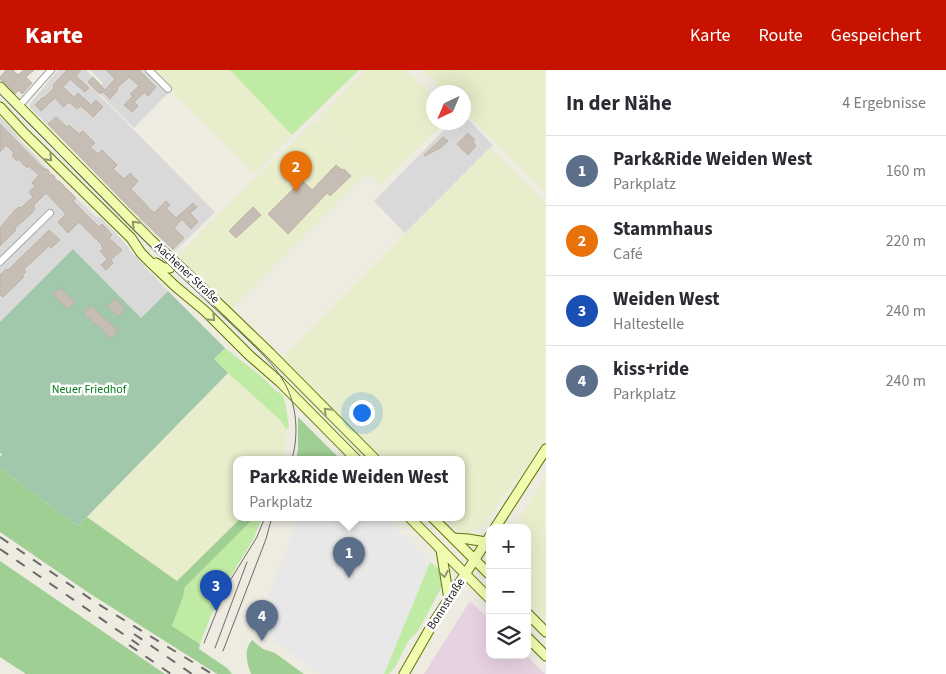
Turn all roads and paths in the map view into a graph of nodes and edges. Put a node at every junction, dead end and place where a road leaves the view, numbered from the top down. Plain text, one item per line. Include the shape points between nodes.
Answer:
1 (51, 70) edge
2 (149, 70) edge
3 (0, 87) edge
4 (168, 89) dead end
5 (19, 106) junction
6 (0, 107) edge
7 (15, 123) junction
8 (50, 213) dead end
9 (147, 258) junction
10 (172, 258) junction
11 (0, 262) edge
12 (546, 449) edge
13 (353, 456) edge
14 (372, 456) edge
15 (413, 521) edge
16 (436, 521) edge
17 (498, 524) edge
18 (453, 538) junction
19 (486, 539) edge
20 (486, 542) edge
21 (441, 550) junction
22 (474, 560) junction
23 (486, 571) edge
24 (465, 574) junction
25 (486, 595) edge
26 (449, 598) junction
27 (528, 614) edge
28 (546, 632) edge
29 (531, 641) edge
30 (546, 656) edge
31 (404, 674) edge

1 - 5 street
2 - 4 street
3 - 5 main road, Aachener Straße
5 - 6 main road via 12,109
5 - 7 main road
10 -> 5 main road, Aachener Straße
6 - 7 main road, Aachener Straße
7 -> 9 main road, Aachener Straße via 131,238
8 - 11 street
9 - 10 main road via 168,269 173,265
9 -> 13 main road, Aachener Straße via 280,382
14 -> 10 main road, Aachener Straße
12 - 17 main road
15 - 21 main road
16 - 18 main road
18 - 19 main road
18 - 22 main road
20 - 22 main road, Bonnstraße
21 - 24 main road
21 -> 26 main road
22 - 23 main road
22 - 24 main road, Bonnstraße
24 - 25 main road
24 - 26 main road, Bonnstraße
26 - 31 main road, Bonnstraße
27 - 28 main road
29 - 30 main road

